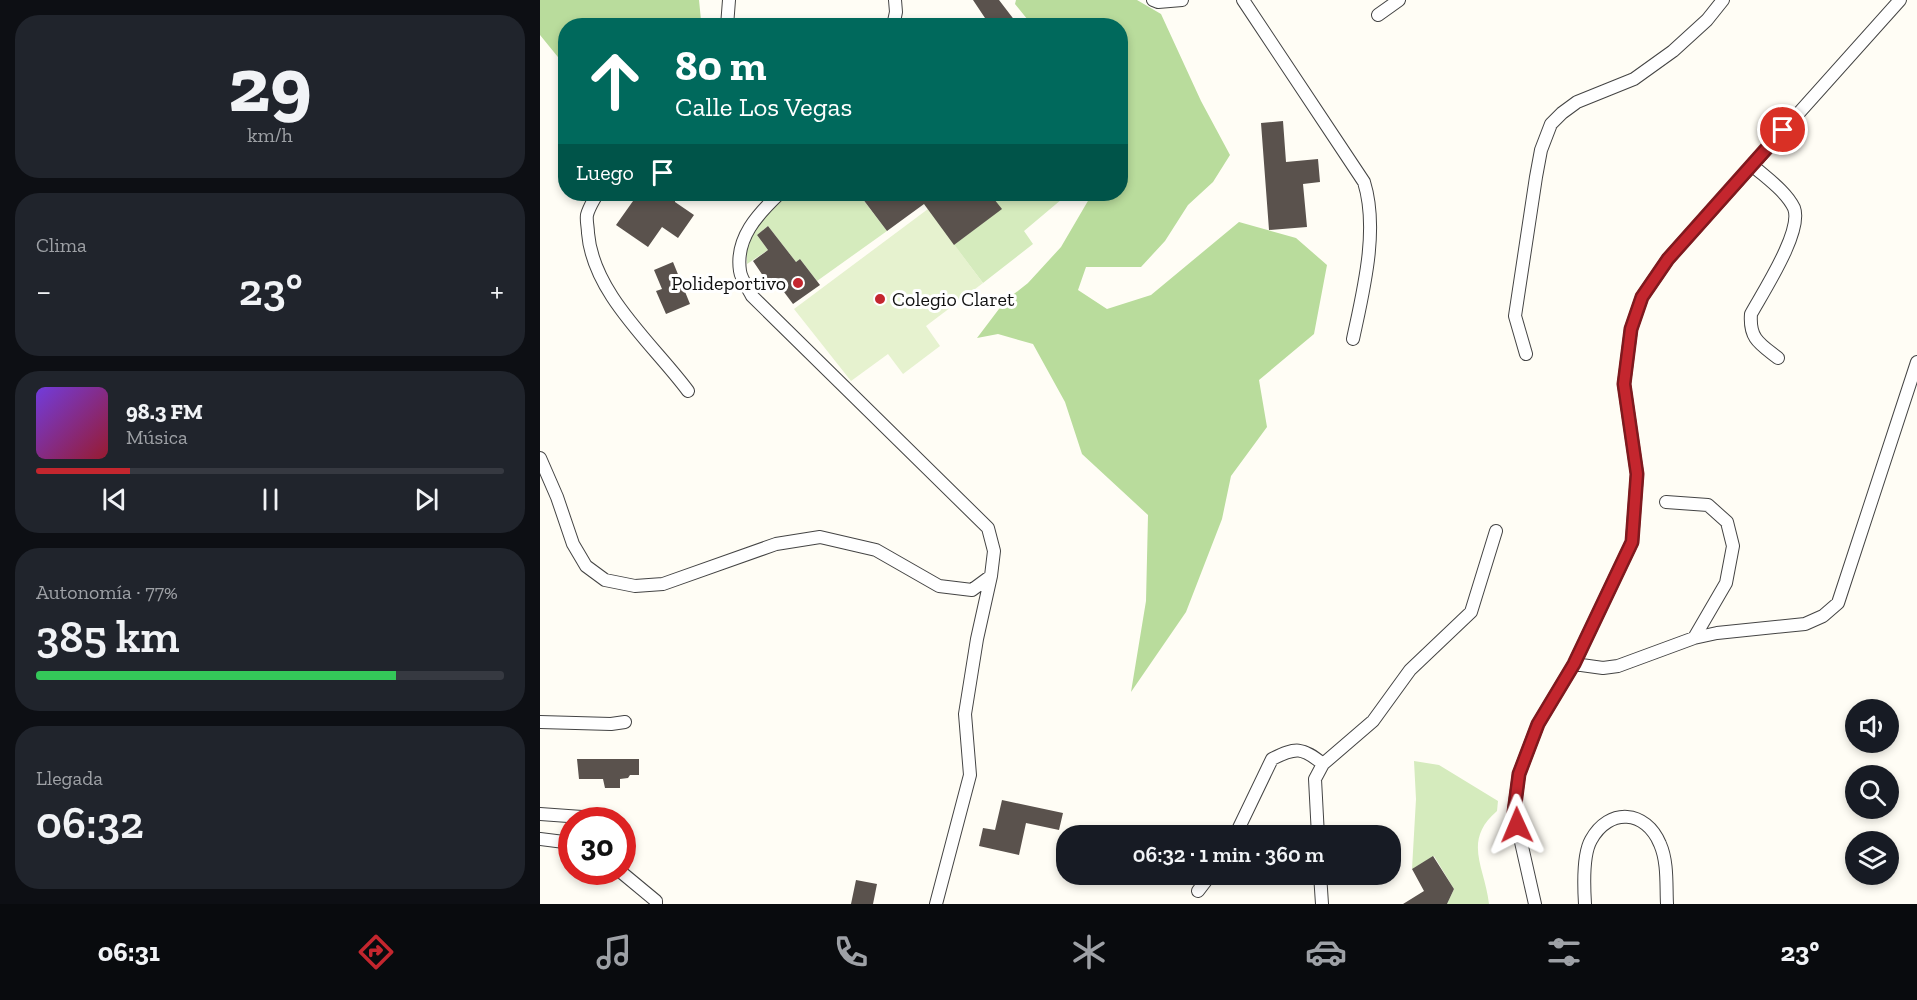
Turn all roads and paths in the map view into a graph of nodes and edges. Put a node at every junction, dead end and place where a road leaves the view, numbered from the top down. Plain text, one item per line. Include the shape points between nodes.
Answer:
1 (729, 0) edge
2 (895, 0) edge
3 (1153, 0) edge
4 (1182, 0) edge
5 (1243, 0) edge
6 (1399, 0) edge
7 (1723, 0) edge
8 (1900, 0) edge
9 (1378, 15) dead end
10 (728, 18) edge
11 (894, 18) edge
12 (1752, 165) junction
13 (594, 201) edge
14 (772, 201) edge
15 (1353, 339) dead end
16 (1526, 354) dead end
17 (1778, 358) dead end
18 (1917, 362) edge
19 (688, 391) dead end
20 (540, 458) edge
21 (1666, 502) dead end
22 (1496, 531) dead end
23 (991, 576) junction
24 (1694, 638) junction
25 (1574, 664) junction
26 (540, 722) edge
27 (625, 722) dead end
28 (1323, 764) junction
29 (540, 814) edge
30 (558, 816) edge
31 (1240, 825) edge
32 (1317, 825) edge
33 (540, 839) edge
34 (558, 840) edge
35 (636, 884) edge
36 (1203, 885) edge
37 (1321, 885) edge
38 (1198, 891) dead end
39 (656, 904) edge
40 (936, 904) edge
41 (1322, 904) edge
42 (1535, 904) edge
43 (1585, 904) edge
44 (1666, 904) edge

1 - 10 street
2 - 11 street
3 - 4 street
5 - 15 street via 1364,182 1370,209 1368,267
6 - 9 street
7 - 16 street via 1673,51 1634,80 1577,102 1551,124 1541,150 1515,316
8 - 12 street
12 - 17 street via 1782,192 1794,209 1792,237 1751,314 1750,326 1756,341
12 - 25 street via 1668,259 1642,297 1631,329 1624,384 1637,474 1632,542
13 - 19 street via 587,216 596,269 638,331
14 - 23 street via 754,219 741,246 740,272 752,296 988,528 994,551
18 - 24 street via 1838,603 1805,624
20 - 23 street via 573,544 586,566 605,580 635,586 663,584 776,544 820,537 876,550 939,586 972,590
21 - 24 street via 1708,505 1727,522 1733,546 1726,583
22 - 28 street via 1471,612 1410,670 1373,721
23 - 40 street via 965,714 970,775
24 - 25 street via 1618,666
25 - 42 street via 1538,724 1519,774 1514,812
26 - 27 street
28 - 31 street via 1310,753 1296,749 1272,759
28 - 32 street via 1315,778
29 - 30 street
33 - 34 street
35 - 39 street
36 - 38 street
37 - 41 street
43 - 44 street via 1583,884 1589,842 1613,818 1630,817 1643,820 1661,846

